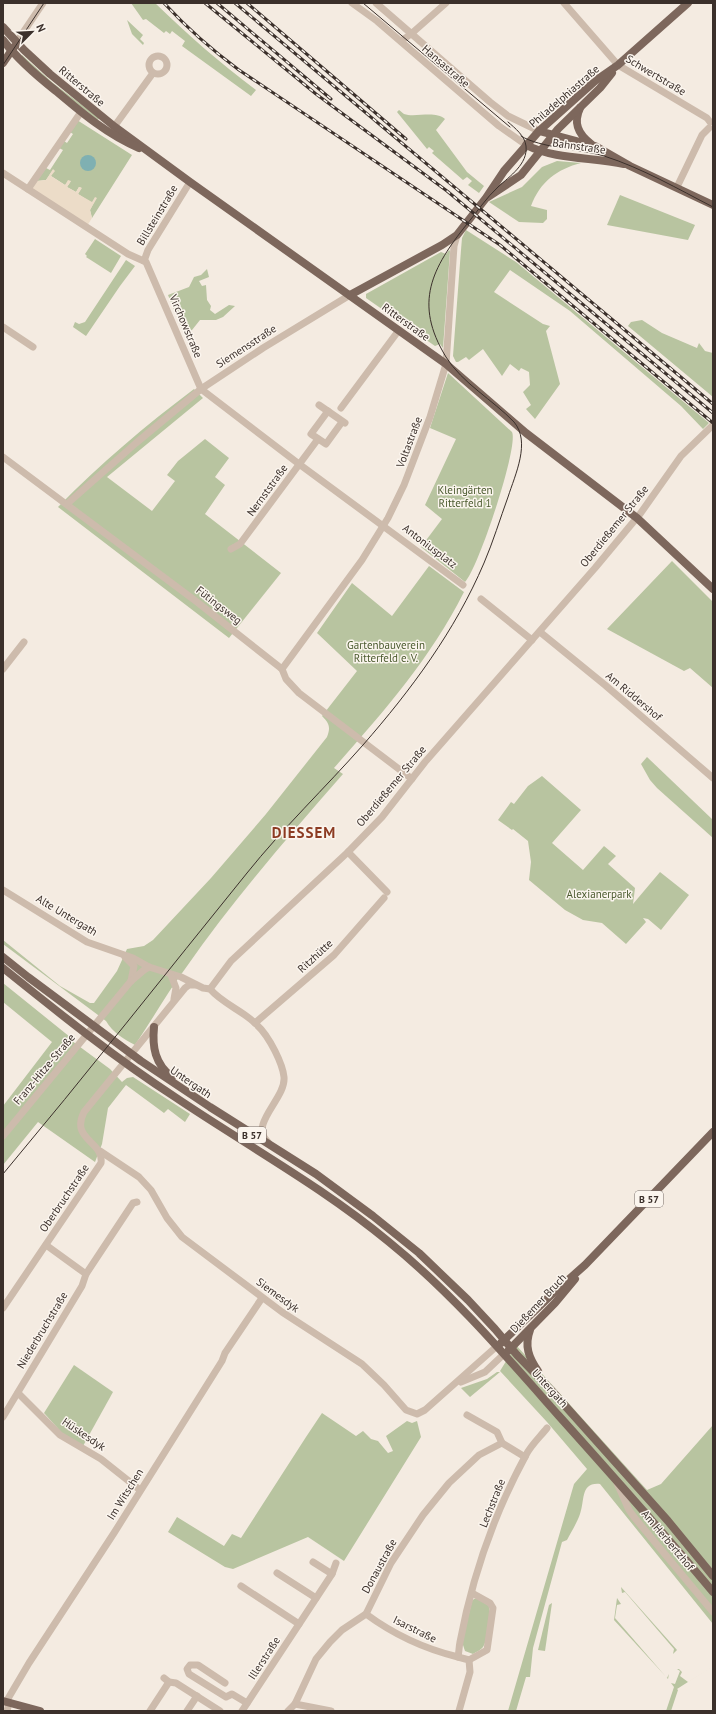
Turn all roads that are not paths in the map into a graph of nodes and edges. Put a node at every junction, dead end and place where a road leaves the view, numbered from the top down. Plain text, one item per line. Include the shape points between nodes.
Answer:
1 (43, 3) edge
2 (352, 3) edge
3 (376, 3) edge
4 (446, 3) edge
5 (564, 3) edge
6 (688, 3) edge
7 (3, 27) edge
8 (411, 34) junction
9 (3, 40) edge
10 (401, 41) junction
11 (16, 43) junction
12 (11, 51) junction
13 (3, 64) edge
14 (618, 65) junction
15 (153, 73) dead end
16 (582, 104) junction
17 (80, 112) junction
18 (711, 125) edge
19 (112, 130) junction
20 (539, 131) junction
21 (553, 135) junction
22 (526, 145) junction
23 (595, 146) junction
24 (540, 151) junction
25 (630, 166) junction
26 (3, 173) edge
27 (190, 182) junction
28 (677, 187) junction
29 (28, 189) junction
30 (486, 198) junction
31 (713, 206) edge
32 (457, 235) junction
33 (144, 261) junction
34 (350, 295) junction
35 (3, 328) edge
36 (399, 330) junction
37 (33, 347) dead end
38 (446, 364) junction
39 (201, 389) junction
40 (319, 405) dead end
41 (341, 408) dead end
42 (328, 411) junction
43 (713, 425) edge
44 (318, 439) junction
45 (3, 456) edge
46 (299, 464) junction
47 (67, 504) junction
48 (637, 518) junction
49 (383, 526) junction
50 (231, 549) dead end
51 (464, 585) dead end
52 (713, 589) edge
53 (481, 598) dead end
54 (540, 632) junction
55 (532, 640) junction
56 (24, 642) dead end
57 (3, 669) edge
58 (282, 669) junction
59 (713, 778) edge
60 (412, 779) junction
61 (348, 852) junction
62 (3, 890) edge
63 (122, 954) junction
64 (3, 956) edge
65 (149, 967) junction
66 (3, 968) edge
67 (171, 974) junction
68 (131, 981) junction
69 (196, 985) junction
70 (210, 989) junction
71 (173, 1002) junction
72 (255, 1023) junction
73 (94, 1026) junction
74 (154, 1027) junction
75 (87, 1035) junction
76 (131, 1054) junction
77 (125, 1062) junction
78 (210, 1107) junction
79 (713, 1132) edge
80 (3, 1136) edge
81 (276, 1150) junction
82 (100, 1151) junction
83 (137, 1202) dead end
84 (355, 1215) junction
85 (373, 1216) junction
86 (46, 1245) junction
87 (585, 1265) junction
88 (86, 1274) junction
89 (262, 1298) junction
90 (3, 1308) edge
91 (531, 1328) junction
92 (504, 1340) junction
93 (497, 1346) junction
94 (511, 1348) junction
95 (504, 1354) junction
96 (455, 1384) junction
97 (551, 1390) junction
98 (18, 1393) junction
99 (468, 1415) dead end
100 (3, 1417) edge
101 (546, 1428) dead end
102 (502, 1442) junction
103 (525, 1457) junction
104 (615, 1477) junction
105 (140, 1490) junction
106 (313, 1562) dead end
107 (336, 1563) dead end
108 (277, 1573) dead end
109 (332, 1574) junction
110 (713, 1576) edge
111 (241, 1586) dead end
112 (713, 1592) edge
113 (472, 1593) junction
114 (316, 1598) junction
115 (713, 1612) edge
116 (366, 1614) junction
117 (299, 1624) junction
118 (458, 1657) junction
119 (470, 1660) junction
120 (225, 1683) dead end
121 (197, 1696) junction
122 (247, 1703) junction
123 (6, 1704) edge
124 (295, 1704) junction
125 (40, 1711) edge
126 (150, 1711) edge
127 (187, 1711) edge
128 (220, 1711) edge
129 (242, 1711) edge
130 (288, 1711) edge
131 (332, 1711) edge
132 (459, 1711) edge

1 - 11 street
2 - 10 street, Hansastraße
3 - 8 street, Hansastraße
4 - 8 street
5 - 14 street, Schwertstraße
6 - 14 main road, Philadelphiastraße
7 - 11 main road, Ritterstraße
8 - 10 street
8 - 20 street, Hansastraße via 508,116
9 - 12 main road, Ritterstraße
10 - 22 street, Hansastraße via 499,126
11 - 12 main road
11 - 19 main road, Ritterstraße
12 - 13 main road
12 - 17 main road, Ritterstraße
14 - 16 main road, Philadelphiastraße via 600,88
14 - 18 street, Schwertstraße via 707,118
14 - 20 main road, Philadelphiastraße
15 - 19 street
16 - 21 main road, Philadelphiastraße
16 - 23 main road via 577,114 578,129 582,136
17 - 19 main road, Ritterstraße
17 - 29 street
18 - 28 street via 702,134
19 - 27 main road, Ritterstraße
20 - 21 main road, Bahnstraße
20 - 22 main road, Philadelphiastraße
21 - 23 main road, Bahnstraße
21 - 24 main road, Philadelphiastraße
22 - 24 main road, Bahnstraße
22 - 30 main road, Voltastraße
23 - 25 main road, Bahnstraße
24 - 25 main road, Bahnstraße
24 - 30 main road, Voltastraße via 519,178
25 - 28 main road, Bahnstraße
26 - 29 street
27 - 33 street, Billsteinstraße via 148,250
27 - 34 main road, Ritterstraße
28 - 31 main road, Bahnstraße
29 - 33 street via 128,254
30 - 32 main road, Voltastraße
32 - 34 main road, Siemensstraße
32 - 38 street, Voltastraße via 454,246
33 - 39 street, Virchowstraße
34 - 36 main road, Ritterstraße
34 - 39 street, Siemensstraße
35 - 37 street
36 - 38 main road, Ritterstraße
36 - 41 street
38 - 48 main road, Ritterstraße via 526,433
38 - 49 street, Voltastraße via 414,460
39 - 46 street, Virchowstraße
39 - 47 street, Siemensstraße
40 - 42 street
42 - 44 street via 311,434
42 - 44 street via 343,423 326,444
43 - 48 street, Oberdießemer Straße via 681,456
44 - 46 street, Nernststraße
45 - 47 street, Fütingsweg
46 - 49 street, Virchowstraße
46 - 50 street, Nernststraße via 240,544
47 - 58 street, Fütingsweg
48 - 52 main road, Ritterstraße
48 - 54 street, Oberdießemer Straße
49 - 51 street, Antoniusplatz
49 - 58 street, Voltastraße via 362,560
53 - 55 street
54 - 55 street, Oberdießemer Straße
54 - 59 street, Am Riddershof
55 - 60 street, Oberdießemer Straße
56 - 57 street
58 - 60 street, Fütingsweg via 286,679 299,693
60 - 61 street, Oberdießemer Straße via 382,817
61 - 70 street, Oberdießemer Straße via 231,961
61 - 72 street, Ritzhütte via 385,895 334,955
62 - 63 street, Alte Untergath via 87,942
63 - 65 street, Alte Untergath
63 - 68 street via 134,966
64 - 73 main road, Untergath / B 57
65 - 67 street, Alte Untergath
65 - 68 street
66 - 75 main road, Untergath / B 57
67 - 69 street, Alte Untergath
67 - 71 street via 176,988
68 - 73 street
69 - 70 street, Alte Untergath
69 - 71 street via 189,985
70 - 72 street, Alte Untergath via 217,997
71 - 74 street
72 - 81 street, Alte Untergath via 270,1040 281,1063 284,1078 282,1091 264,1121 261,1133
73 - 75 street
73 - 76 main road, Untergath / B 57
74 - 76 street
74 - 78 main road via 153,1047 162,1068
75 - 77 main road, Untergath / B 57
75 - 80 street, Franz-Hitze-Straße
76 - 77 street
76 - 78 main road, Untergath / B 57
77 - 82 street via 81,1118 82,1133
77 - 84 main road, Untergath / B 57 via 174,1097
78 - 81 main road, Untergath / B 57
79 - 87 main road, Dießemer Bruch / B 57
81 - 85 main road, Untergath / B 57 via 316,1174
82 - 86 street, Oberbruchstraße via 101,1163
82 - 89 street, Siemesdyk via 140,1177 182,1237
83 - 88 street, Niederbruchstraße via 132,1203
84 - 85 main road, Untergath / B 57
84 - 93 main road, Untergath / B 57 via 422,1269
85 - 92 main road, Untergath / B 57 via 420,1253
86 - 88 street
86 - 90 street, Oberbruchstraße
87 - 91 main road, Dießemer Bruch / B 57 via 565,1293
87 - 92 main road, Dießemer Bruch / B 57
88 - 98 street, Niederbruchstraße via 82,1286
89 - 96 street, Siemesdyk via 362,1364 406,1410 412,1413 417,1414 425,1410
89 - 105 street, Im Witschen
91 - 94 main road, Dießemer Bruch / B 57
91 - 97 main road, Untergath via 528,1336 530,1358
92 - 93 main road, Dießemer Bruch / B 57
92 - 94 main road, Untergath / B 57
93 - 95 main road, Untergath / B 57
93 - 96 street, Siemesdyk
94 - 95 main road, Dießemer Bruch / B 57
94 - 97 main road, Untergath
95 - 96 street, Siemesdyk via 485,1372
95 - 104 main road, Untergath
97 - 110 main road, Untergath via 668,1521
98 - 100 street, Niederbruchstraße
98 - 105 street, Hüskesdyk via 60,1435 101,1459
99 - 102 street via 497,1432
101 - 103 street, Lechstraße
102 - 103 street
102 - 116 street, Donaustraße via 479,1455 449,1484 423,1515 391,1563
103 - 113 street, Lechstraße via 494,1523
104 - 112 main road, Untergath
104 - 115 street, Am Herbertzhof via 634,1517
105 - 123 street, Im Witschen via 29,1662
106 - 109 street
107 - 109 street, Illerstraße
108 - 114 street
109 - 114 street, Illerstraße
111 - 117 street
113 - 118 street, Lechstraße via 459,1643
113 - 119 street via 490,1603 493,1608 487,1650
114 - 117 street, Illerstraße
116 - 118 street, Isarstraße via 399,1635 428,1648
116 - 124 street via 342,1630 316,1659
117 - 122 street, Illerstraße
118 - 119 street
119 - 132 street via 468,1684
120 - 122 street via 198,1665 190,1665 187,1669 189,1674 226,1697 232,1694
121 - 126 street via 166,1680
121 - 127 street
121 - 128 street
122 - 129 street, Illerstraße
123 - 125 main road
124 - 130 street
124 - 131 street

